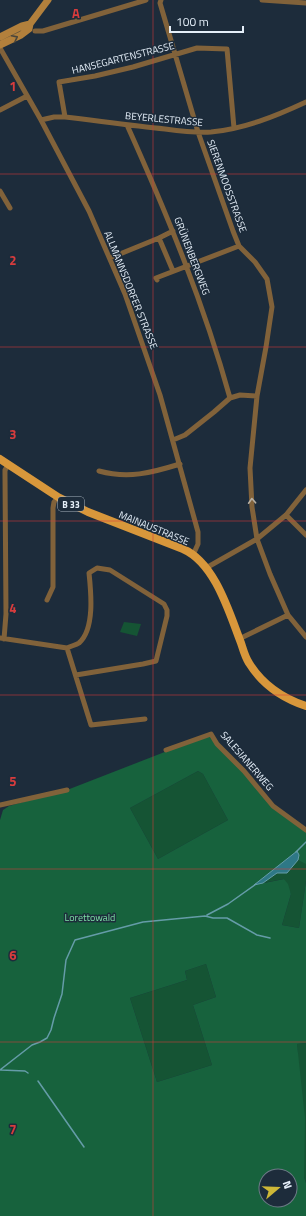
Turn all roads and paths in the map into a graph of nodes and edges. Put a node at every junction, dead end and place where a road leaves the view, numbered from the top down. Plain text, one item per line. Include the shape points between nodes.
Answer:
1 (48, 0) edge
2 (146, 0) edge
3 (161, 0) edge
4 (262, 0) edge
5 (273, 0) edge
6 (306, 3) edge
7 (30, 24) junction
8 (35, 31) dead end
9 (0, 37) edge
10 (0, 45) edge
11 (0, 48) edge
12 (175, 55) junction
13 (27, 96) junction
14 (306, 102) edge
15 (0, 110) edge
16 (65, 117) junction
17 (41, 120) junction
18 (127, 125) junction
19 (234, 128) junction
20 (198, 132) junction
21 (0, 191) edge
22 (10, 208) dead end
23 (173, 231) junction
24 (159, 238) junction
25 (239, 246) junction
26 (110, 258) junction
27 (187, 266) junction
28 (172, 271) junction
29 (157, 280) dead end
30 (257, 396) junction
31 (230, 398) junction
32 (173, 440) junction
33 (0, 459) edge
34 (9, 464) junction
35 (180, 464) junction
36 (99, 471) dead end
37 (306, 490) edge
38 (58, 497) junction
39 (286, 515) junction
40 (306, 535) edge
41 (257, 539) junction
42 (193, 555) junction
43 (206, 568) junction
44 (47, 600) dead end
45 (288, 615) junction
46 (306, 637) edge
47 (2, 638) edge
48 (240, 639) junction
49 (67, 648) junction
50 (76, 675) junction
51 (306, 706) edge
52 (145, 719) dead end
53 (166, 750) dead end
54 (67, 790) dead end
55 (0, 805) edge
56 (306, 830) edge

1 - 7 main road
2 - 8 street via 43,31
3 - 12 street, SIERENMOOSSTRASSE
4 - 5 street
5 - 6 street
7 - 9 main road
10 -> 7 main road via 29,30
11 - 13 street, ALLMANNSDORFER STRASSE
12 - 16 street, HANSEGARTENSTRASSE via 59,82
12 - 19 street, HANSEGARTENSTRASSE via 197,48 228,49
12 - 20 street, SIERENMOOSSTRASSE
13 - 15 street
13 - 17 street, ALLMANNSDORFER STRASSE
14 - 19 street, BEYERLESTRASSE via 273,117
16 - 17 street, BEYERLESTRASSE
16 - 18 street, BEYERLESTRASSE
17 - 26 street, ALLMANNSDORFER STRASSE via 89,211
18 - 20 street, BEYERLESTRASSE
18 - 23 street, GRÜNENBERGWEG
19 - 20 street, BEYERLESTRASSE
20 - 25 street, SIERENMOOSSTRASSE
21 - 22 street
23 - 24 street
23 - 27 street, GRÜNENBERGWEG
24 - 26 street
24 - 28 street
25 - 27 street
25 - 30 street, SIERENMOOSSTRASSE via 267,279 272,307
26 - 32 street, ALLMANNSDORFER STRASSE via 146,350
27 - 28 street
27 - 31 street, GRÜNENBERGWEG
28 - 29 street via 156,278
30 - 31 street via 240,395
41 -> 30 street, SIERENMOOSSTRASSE via 250,468
31 - 32 street via 185,435
32 - 35 street, ALLMANNSDORFER STRASSE
33 - 34 main road, MAINAUSTRASSE / B 33
34 - 38 main road, MAINAUSTRASSE / B 33
34 - 47 street via 4,475 6,614
35 - 36 street via 146,474 114,475
35 - 42 street, ALLMANNSDORFER STRASSE via 198,532 198,544
37 - 39 street
38 - 42 main road, MAINAUSTRASSE / B 33 via 88,512 180,547
38 - 44 street via 53,508 53,587
39 - 40 street
39 - 41 street
41 - 43 street
41 - 45 street, SIERENMOOSSTRASSE
42 - 43 main road, MAINAUSTRASSE / B 33
43 - 48 main road, MAINAUSTRASSE / B 33
45 - 46 street, SIERENMOOSSTRASSE
45 - 48 street
47 - 49 street
48 - 51 main road, MAINAUSTRASSE / B 33 via 248,662 266,684 286,698
49 - 50 street
49 - 50 street via 78,643 87,631 91,602 89,574 97,568 110,570 164,604 167,610 156,661
50 - 52 street via 90,725
53 - 56 street, SALESIANERWEG via 211,734 273,806
54 - 55 street

